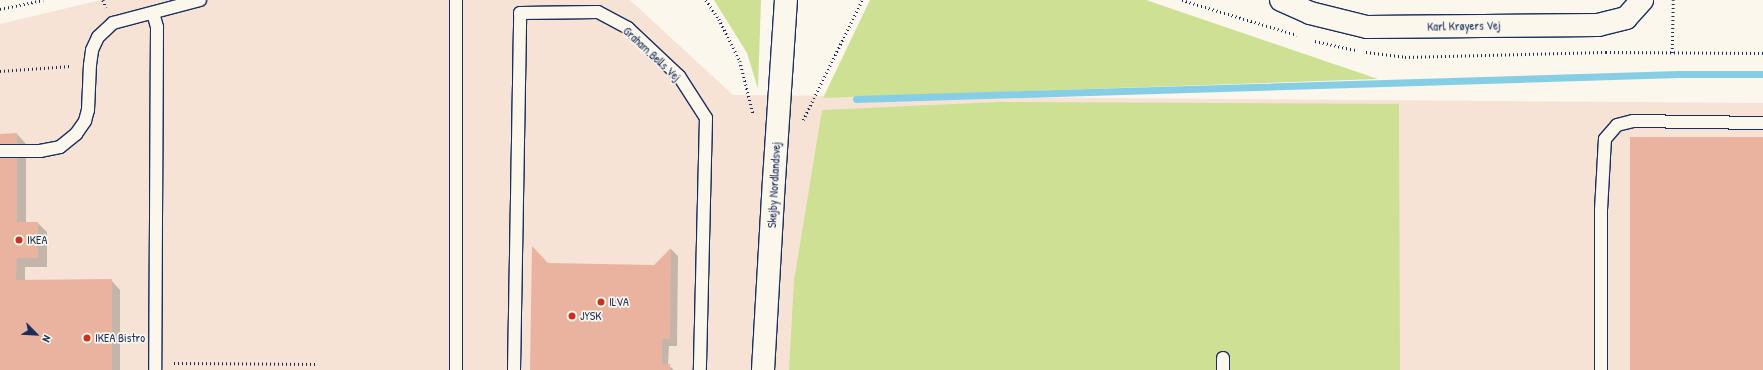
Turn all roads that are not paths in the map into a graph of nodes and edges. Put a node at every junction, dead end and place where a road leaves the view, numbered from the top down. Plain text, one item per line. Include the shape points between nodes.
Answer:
1 (200, 0) edge
2 (456, 0) edge
3 (786, 0) edge
4 (1281, 0) edge
5 (1642, 0) edge
6 (154, 13) junction
7 (1763, 123) edge
8 (0, 150) edge
9 (155, 367) edge
10 (456, 370) edge
11 (514, 370) edge
12 (700, 370) edge
13 (763, 370) edge
14 (1601, 370) edge

1 - 6 lane
2 - 10 lane
3 - 13 street, Skejby Nordlandsvej
4 - 5 street, Karl Krøyers Vej via 1310,13 1368,27 1598,26 1626,18
6 - 8 lane via 113,23 98,37 92,50 88,110 85,121 76,134 60,147 40,151
6 - 9 lane via 157,27
7 - 14 lane via 1633,121 1617,125 1605,139 1601,210
11 - 12 lane, Graham Bells Vej via 520,13 598,12 628,28 680,76 706,118

